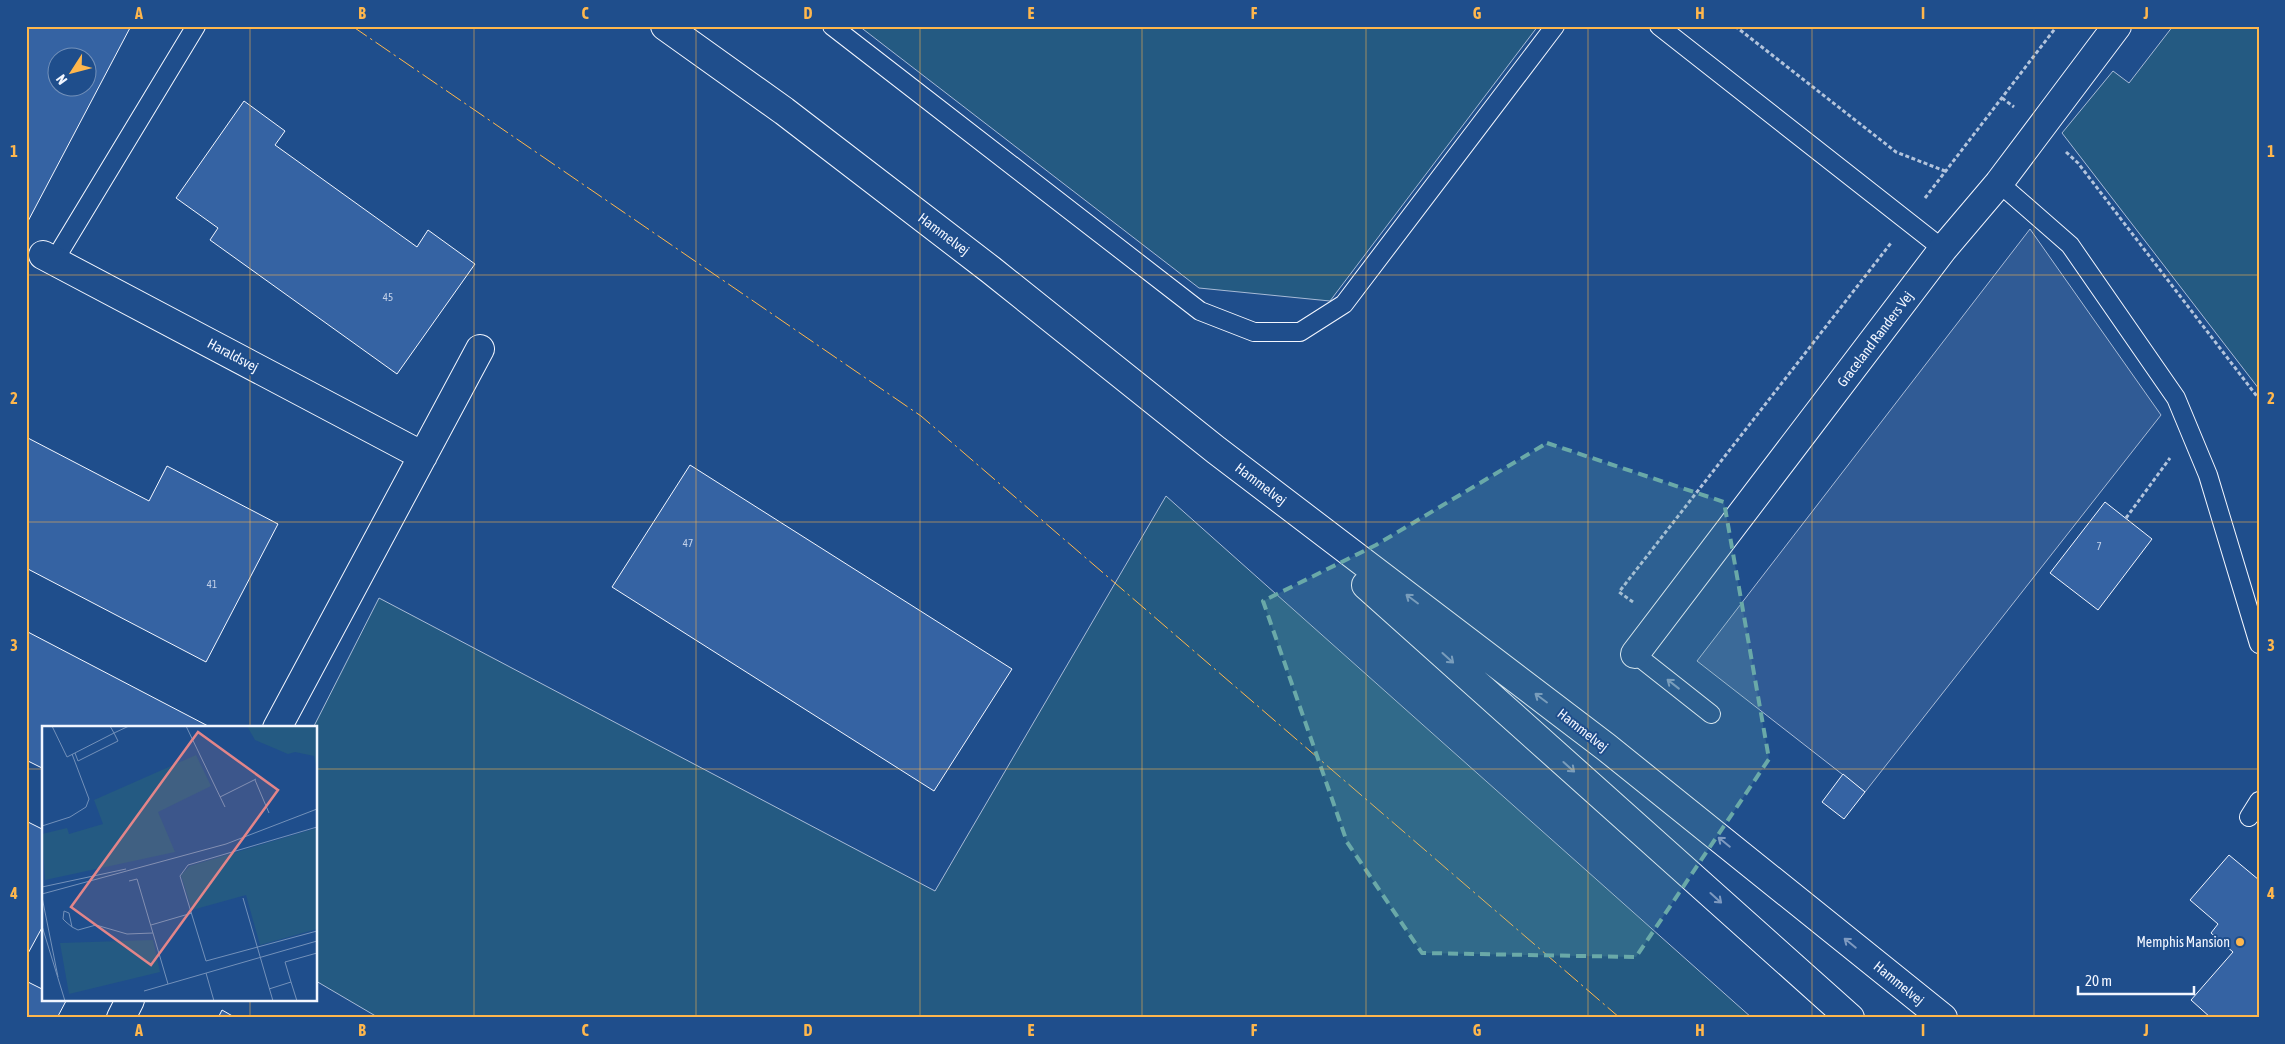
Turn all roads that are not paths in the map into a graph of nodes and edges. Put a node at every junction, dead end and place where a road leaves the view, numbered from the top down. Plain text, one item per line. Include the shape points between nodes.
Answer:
1 (196, 26) edge
2 (665, 26) edge
3 (832, 26) edge
4 (1555, 26) edge
5 (1659, 26) edge
6 (2117, 26) edge
7 (1998, 183) junction
8 (1943, 250) junction
9 (48, 258) joint
10 (480, 350) dead end
11 (1216, 450) junction
12 (423, 456) junction
13 (2259, 644) edge
14 (1635, 654) joint
15 (1711, 714) dead end
16 (278, 726) edge
17 (2259, 801) edge
18 (2249, 817) dead end
19 (1795, 968) junction
20 (129, 1002) edge
21 (121, 1018) edge
22 (1844, 1018) edge
23 (1850, 1018) edge
24 (1856, 1018) edge
25 (1943, 1018) edge

1 - 9 lane
2 - 11 main road, Hammelvej via 784,111 976,258
3 - 4 lane via 1200,310 1254,332 1300,332 1344,304
5 - 8 lane
6 - 7 main road, Graceland Randers Vej
7 - 8 main road, Graceland Randers Vej
7 - 13 lane via 2070,245 2176,398 2208,475
8 - 14 main road, Graceland Randers Vej
9 - 12 main road, Haraldsvej
10 - 12 main road
11 -> 19 main road, Hammelvej
25 -> 11 main road, Hammelvej via 1606,747
12 - 16 main road
15 -> 14 lane
17 - 18 lane
19 - 22 main road
19 - 23 main road, Hammelvej
19 - 24 main road
20 - 21 main road

